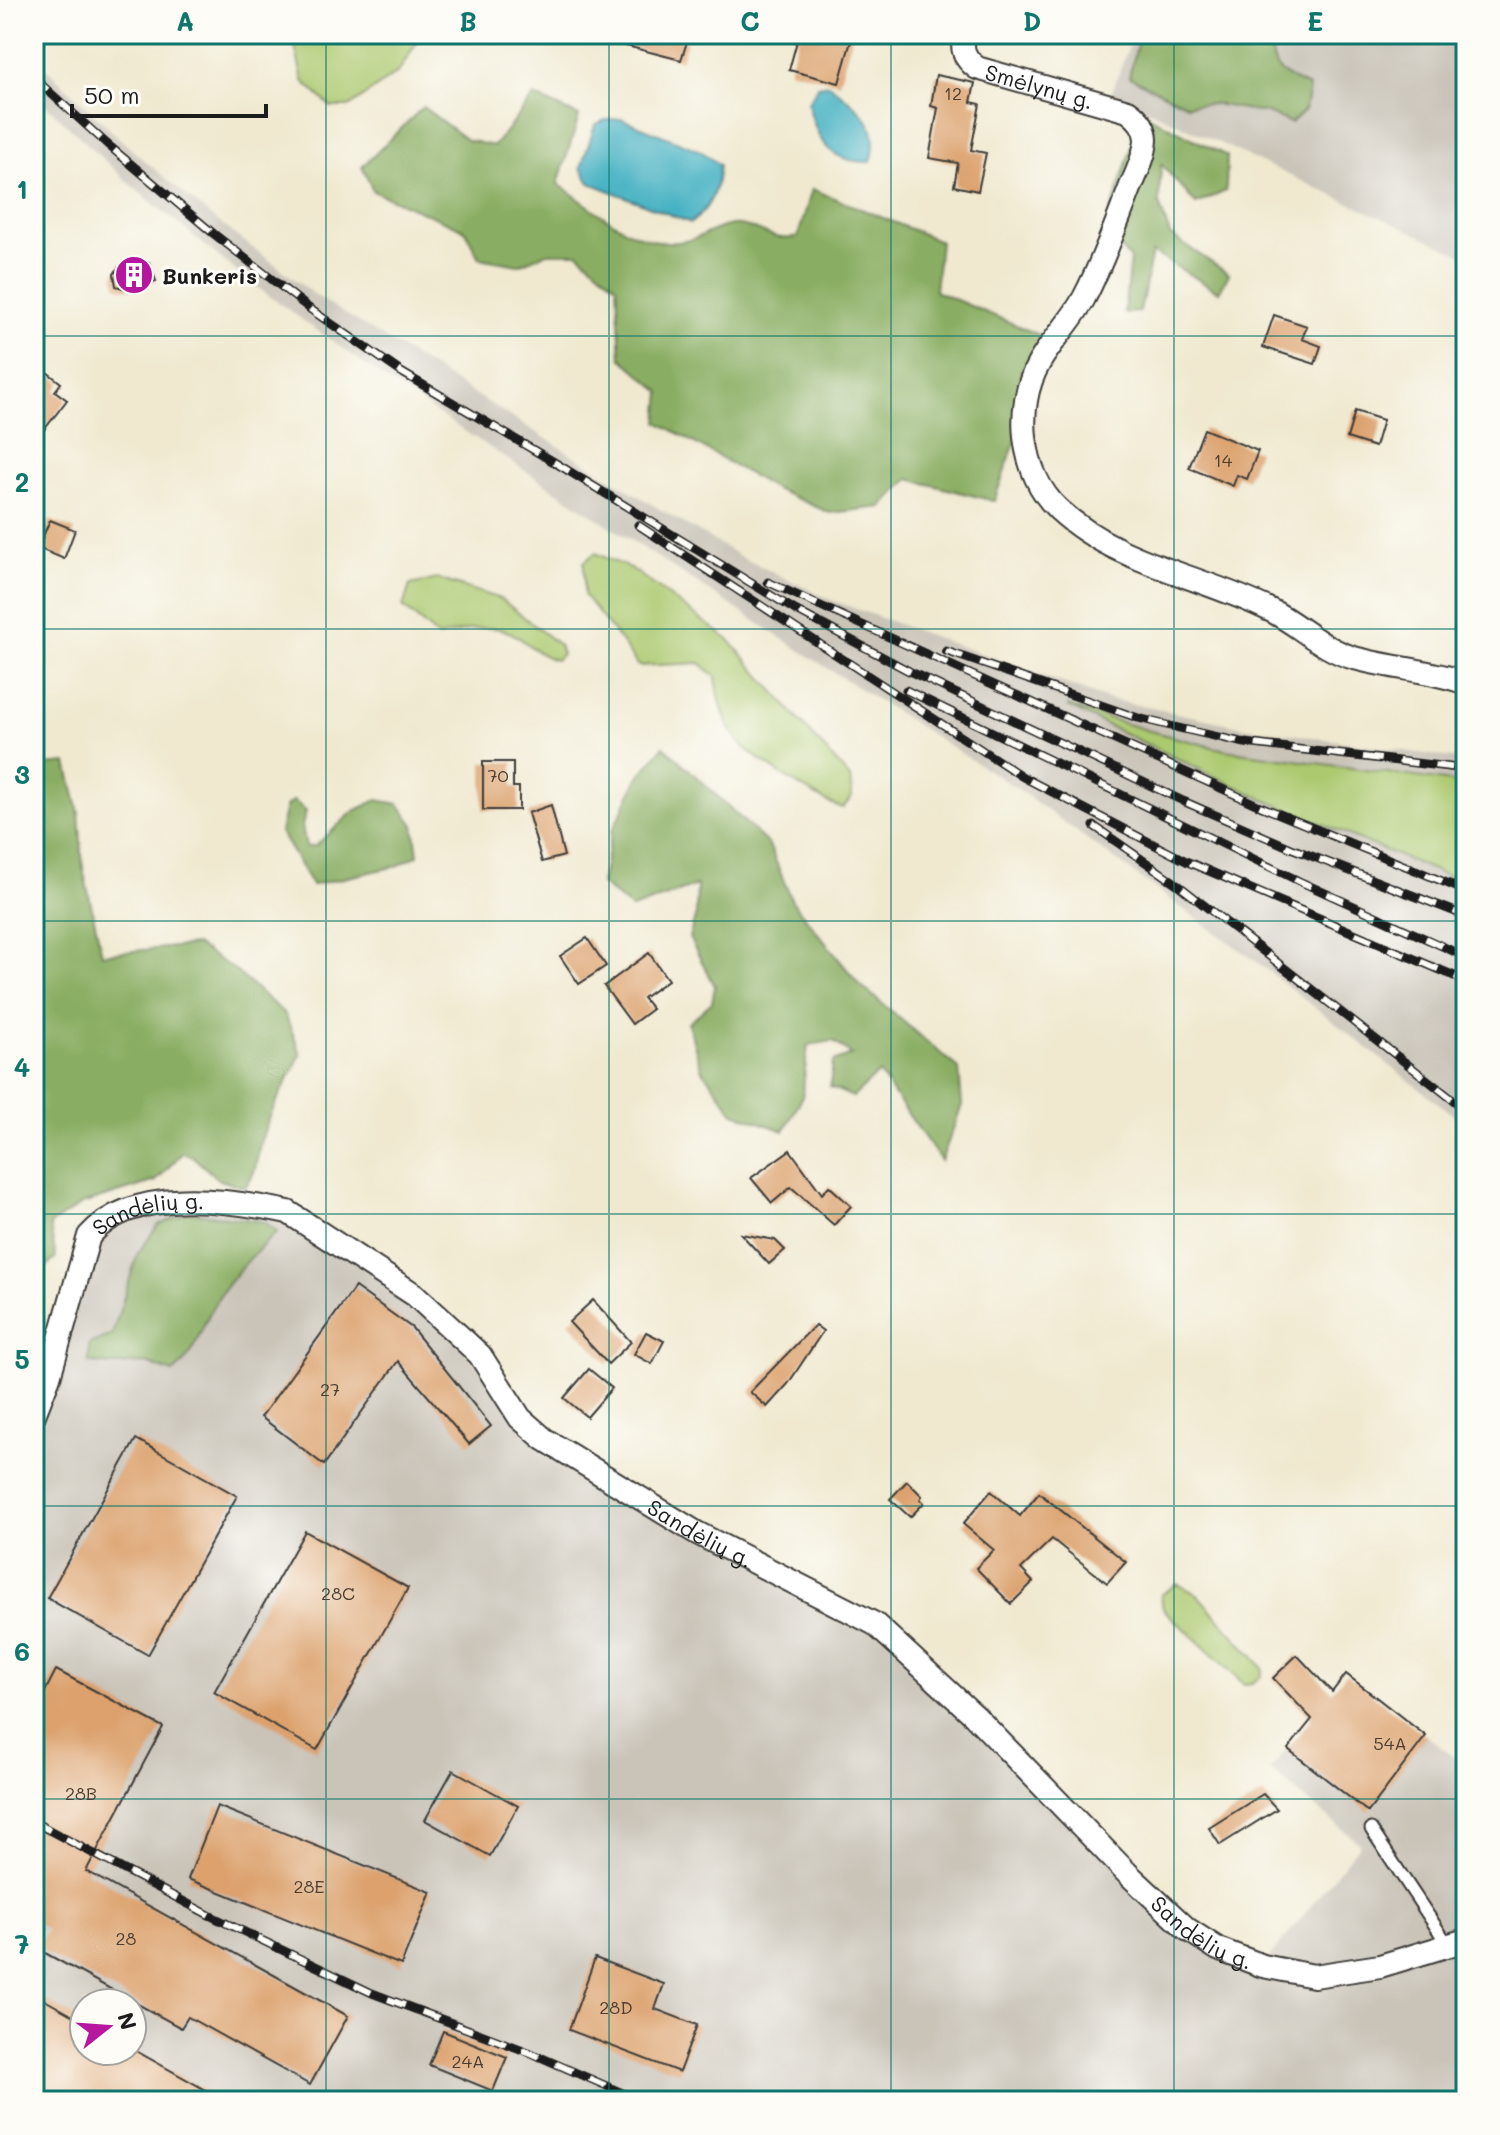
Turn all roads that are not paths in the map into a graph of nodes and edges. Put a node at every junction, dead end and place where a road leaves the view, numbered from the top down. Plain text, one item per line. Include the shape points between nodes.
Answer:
1 (964, 34) edge
2 (1466, 683) edge
3 (34, 1415) edge
4 (1371, 1829) dead end
5 (1457, 1942) edge

1 - 2 street, Smėlynų g. via 962,50 977,68 1128,111 1140,119 1146,138 1083,300 1038,364 1027,395 1025,430 1039,486 1077,525 1123,552 1273,611 1322,645 1351,658
3 - 5 street, Sandėlių g. via 89,1236 97,1228 120,1212 173,1201 288,1212 415,1295 480,1355 520,1418 544,1439 697,1533 875,1624 975,1716 1137,1883 1187,1929 1218,1949 1263,1966 1314,1976 1380,1966
4 - 5 lane

